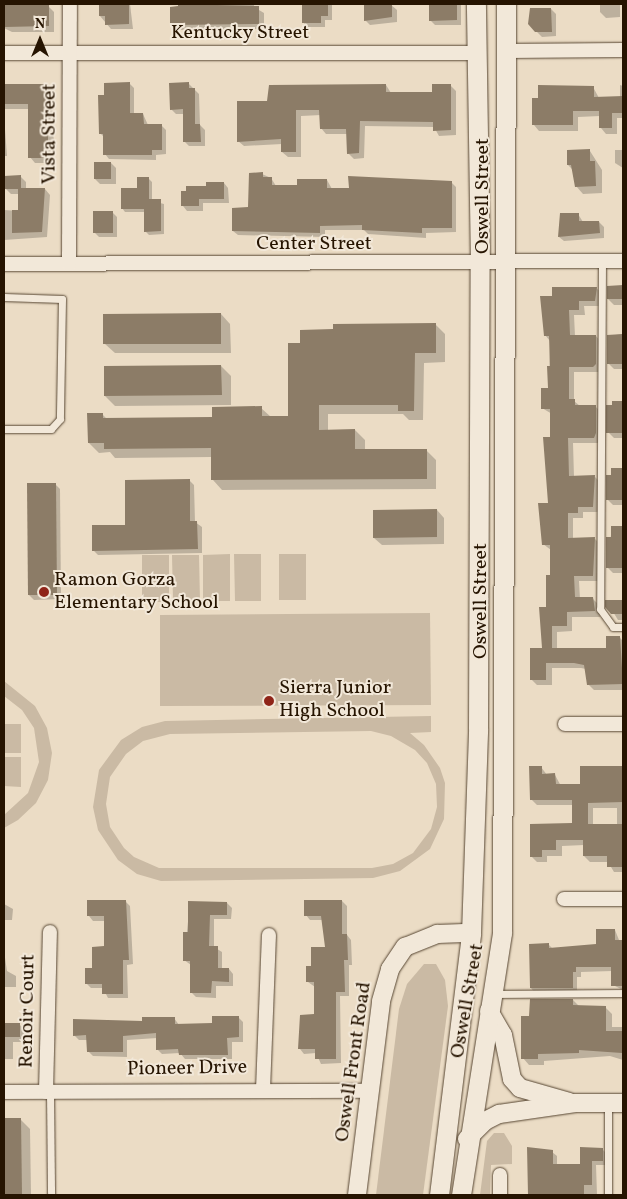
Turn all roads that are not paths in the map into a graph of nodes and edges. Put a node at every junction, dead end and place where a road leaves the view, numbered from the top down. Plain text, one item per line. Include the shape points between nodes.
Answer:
1 (70, 4) edge
2 (476, 4) edge
3 (506, 4) edge
4 (623, 50) edge
5 (506, 51) junction
6 (70, 53) junction
7 (475, 53) junction
8 (4, 54) edge
9 (602, 261) junction
10 (623, 261) edge
11 (505, 262) junction
12 (4, 264) edge
13 (69, 264) junction
14 (480, 264) junction
15 (4, 297) edge
16 (4, 429) edge
17 (623, 627) edge
18 (565, 724) dead end
19 (623, 724) edge
20 (564, 899) dead end
21 (623, 899) edge
22 (50, 932) dead end
23 (471, 933) junction
24 (269, 936) dead end
25 (623, 994) edge
26 (490, 1002) junction
27 (263, 1090) junction
28 (370, 1090) junction
29 (4, 1092) edge
30 (48, 1092) junction
31 (574, 1103) junction
32 (616, 1103) edge
33 (467, 1139) junction
34 (500, 1175) dead end
35 (52, 1195) edge
36 (357, 1195) edge
37 (439, 1195) edge
38 (461, 1195) edge
39 (500, 1195) edge
40 (608, 1195) edge

1 - 6 street, Vista Street
2 - 7 main road, Oswell Street
3 - 5 main road, Oswell Street
4 - 5 street
5 - 11 main road, Oswell Street
6 - 7 street, Kentucky Street
6 - 8 street, Kentucky Street
6 - 13 street, Vista Street
7 - 14 main road, Oswell Street
9 - 10 street, Center Street
9 - 11 street, Center Street
9 - 17 lane via 600,609 613,627
11 - 14 street, Center Street
11 - 26 main road, Oswell Street via 502,933
12 - 13 street, Center Street
13 - 14 street, Center Street
14 - 23 main road, Oswell Street via 478,728
15 - 16 lane via 62,299 60,419 51,429
18 - 19 street
20 - 21 street
22 - 30 street, Renoir Court
23 - 28 street, Oswell Front Road via 437,934 405,947 390,969 381,1001
23 - 37 main road, Oswell Street
24 - 27 street
25 - 26 lane
26 - 31 street via 516,1084 531,1092
26 - 33 main road, Oswell Street
27 - 28 street, Pioneer Drive
27 - 30 street, Pioneer Drive
28 - 36 street, Oswell Front Road
29 - 30 street, Pioneer Drive
30 - 35 lane
31 - 32 street
31 - 33 street via 499,1114 484,1120
32 - 40 lane
33 - 38 main road, Oswell Street
34 - 39 street

